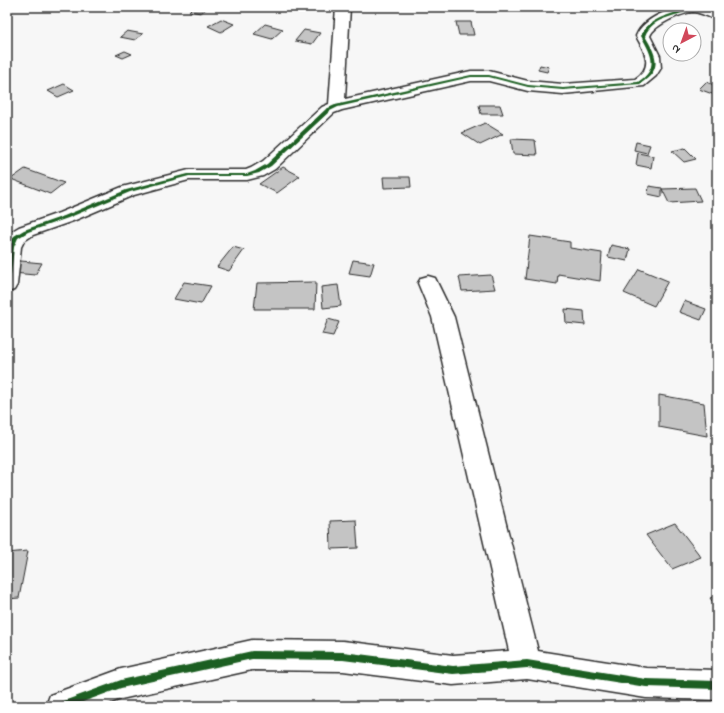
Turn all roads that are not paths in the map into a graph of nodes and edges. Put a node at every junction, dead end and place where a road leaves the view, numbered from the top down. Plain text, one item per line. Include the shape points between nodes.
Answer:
1 (342, 7) edge
2 (693, 7) edge
3 (717, 16) edge
4 (337, 106) junction
5 (428, 283) dead end
6 (7, 285) edge
7 (527, 664) junction
8 (717, 685) edge
9 (61, 706) edge

1 - 4 street
2 - 3 street
2 - 4 street via 663,18 647,28 643,36 655,60 647,79 639,83 563,89 528,86 490,76 471,76
4 - 6 street via 328,110 269,165 257,172 189,175 128,191 26,231 16,237 11,247
5 - 7 street via 443,317
7 - 8 street via 646,683
7 - 9 street via 453,670 343,656 252,656 121,684

